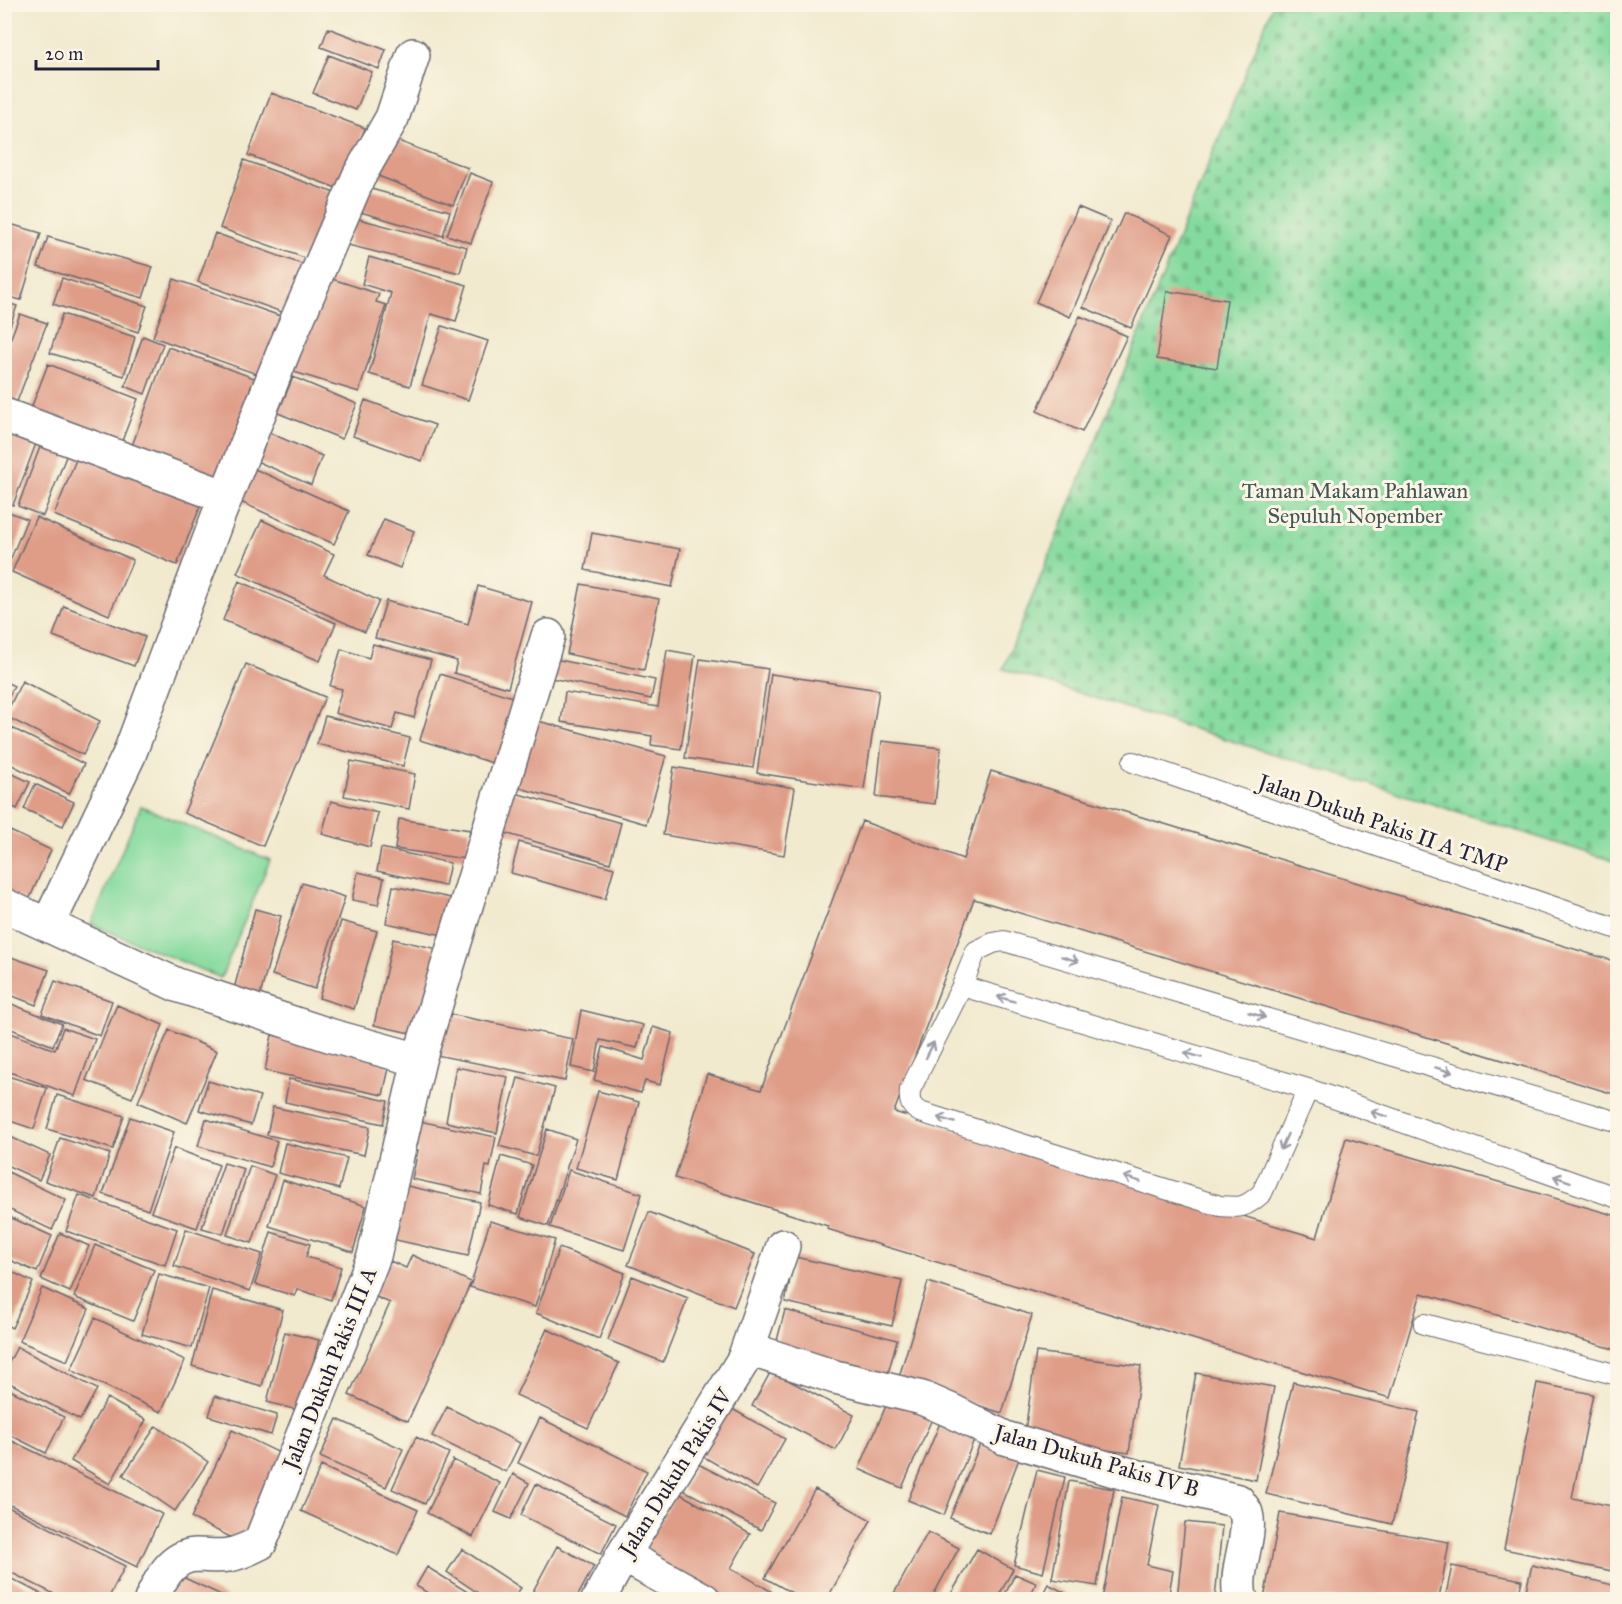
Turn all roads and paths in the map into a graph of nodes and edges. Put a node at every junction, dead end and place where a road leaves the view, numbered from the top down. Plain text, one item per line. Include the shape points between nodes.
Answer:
1 (413, 55) dead end
2 (4, 415) edge
3 (226, 497) junction
4 (548, 636) dead end
5 (1133, 762) dead end
6 (4, 905) edge
7 (48, 925) junction
8 (1617, 929) edge
9 (962, 986) junction
10 (419, 1060) junction
11 (1308, 1089) junction
12 (1617, 1122) edge
13 (1617, 1198) edge
14 (783, 1245) dead end
15 (1424, 1324) dead end
16 (751, 1355) junction
17 (1617, 1375) edge
18 (623, 1555) junction
19 (151, 1599) edge
20 (598, 1599) edge
21 (704, 1599) edge
22 (1241, 1599) edge

1 - 3 street via 392,118 359,176
2 - 3 street
3 - 7 street via 129,755
4 - 10 street
5 - 8 lane, Jalan Dukuh Pakis II A TMP
6 - 7 street
7 - 10 street via 177,985
11 -> 9 lane
11 -> 9 lane via 1262,1193 1241,1208 1220,1206 915,1110 910,1090
9 -> 12 lane via 976,951 993,943 1015,943
10 - 19 street, Jalan Dukuh Pakis III A via 374,1256 260,1543 227,1556 192,1555 176,1561
13 -> 11 lane
14 - 16 street, Jalan Dukuh Pakis IV
15 - 17 lane
16 - 18 street, Jalan Dukuh Pakis IV
16 - 22 street, Jalan Dukuh Pakis IV B via 922,1398 1005,1438 1238,1502 1246,1512 1247,1527 1238,1586
18 - 20 street, Jalan Dukuh Pakis IV
18 - 21 street

